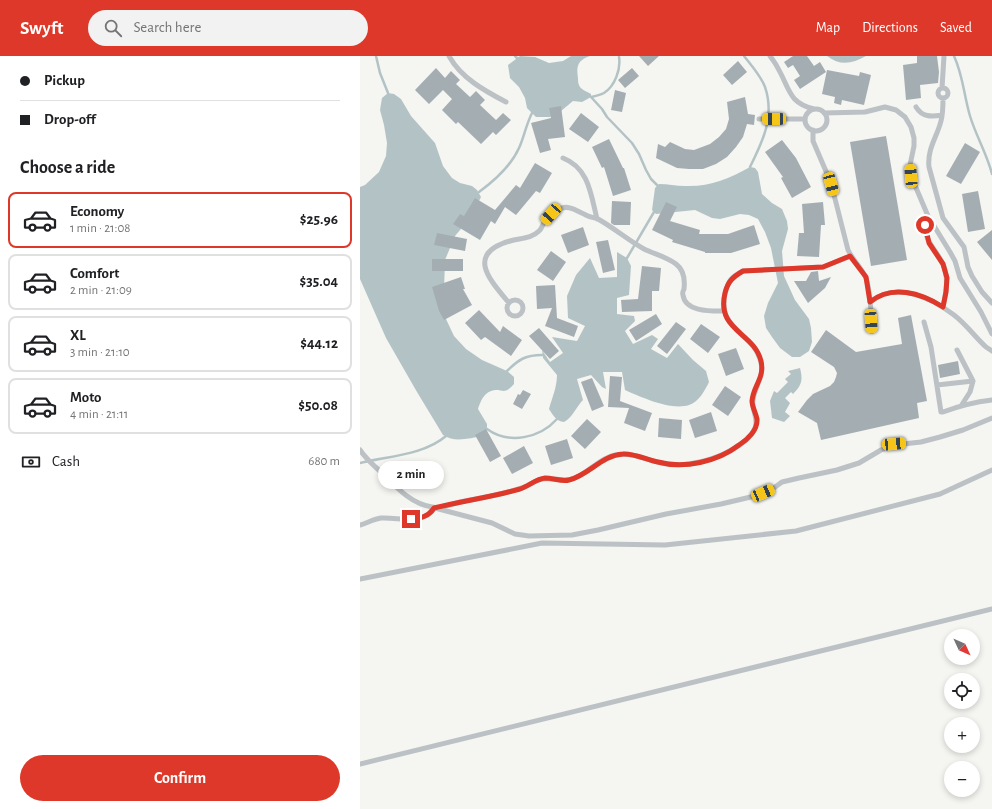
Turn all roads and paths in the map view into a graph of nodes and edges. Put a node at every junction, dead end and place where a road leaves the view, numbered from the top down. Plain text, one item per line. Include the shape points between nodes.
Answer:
1 (449, 56) edge
2 (770, 56) edge
3 (944, 56) edge
4 (506, 102) dead end
5 (916, 107) dead end
6 (814, 109) junction
7 (824, 113) junction
8 (942, 115) junction
9 (761, 119) dead end
10 (805, 119) junction
11 (813, 130) junction
12 (563, 158) dead end
13 (928, 216) junction
14 (597, 219) junction
15 (850, 256) junction
16 (870, 302) junction
17 (509, 303) dead end
18 (992, 303) edge
19 (943, 307) junction
20 (724, 311) junction
21 (924, 322) dead end
22 (872, 331) dead end
23 (992, 334) edge
24 (957, 350) dead end
25 (992, 351) edge
26 (972, 381) junction
27 (937, 385) junction
28 (992, 400) edge
29 (961, 406) junction
30 (992, 418) edge
31 (360, 450) edge
32 (992, 470) edge
33 (434, 508) junction
34 (360, 525) edge
35 (360, 579) edge
36 (992, 609) edge
37 (360, 764) edge

1 - 4 lane via 465,76
2 - 6 lane via 791,96
3 - 8 lane via 942,88 938,94 943,98
5 - 8 lane via 930,117
6 - 7 lane
6 - 10 lane
7 - 11 lane via 824,126 819,130
7 - 13 lane via 865,112 885,107 896,110 905,117 914,138 911,176
8 - 18 lane via 928,160 936,195 943,218 964,247 970,271 982,292
9 - 10 lane
10 - 11 lane via 807,126
11 - 15 lane via 813,141 831,184
12 - 14 lane via 572,161 587,181
13 - 19 lane via 925,225 929,243 943,264 947,278
13 - 23 lane via 950,252 960,278
14 - 17 lane via 569,207 561,208 551,214 540,230 532,236 498,245 489,253 484,262 486,273
14 - 20 lane via 641,247 678,265 685,279 682,295 692,307
15 - 16 lane via 866,277
15 - 20 lane via 823,267 743,271 728,282 723,302
16 - 19 lane via 879,296 898,291 913,293
16 - 22 lane
19 - 25 lane
20 - 33 lane via 734,328 757,351 763,368 752,403 757,420 755,429 738,446 712,459 680,465 624,453 614,455 575,478 546,478 522,488
21 - 27 lane
24 - 26 lane
26 - 27 lane
26 - 29 lane via 970,392
27 - 29 lane via 941,412
28 - 29 lane
30 - 33 lane via 922,442 894,444 859,462 837,470 782,482 771,490 755,496 572,535 515,534 492,523
31 - 33 lane via 407,496
32 - 35 lane via 940,494 796,531 665,545 542,543
33 - 34 lane via 430,514 421,518 379,518
36 - 37 lane

